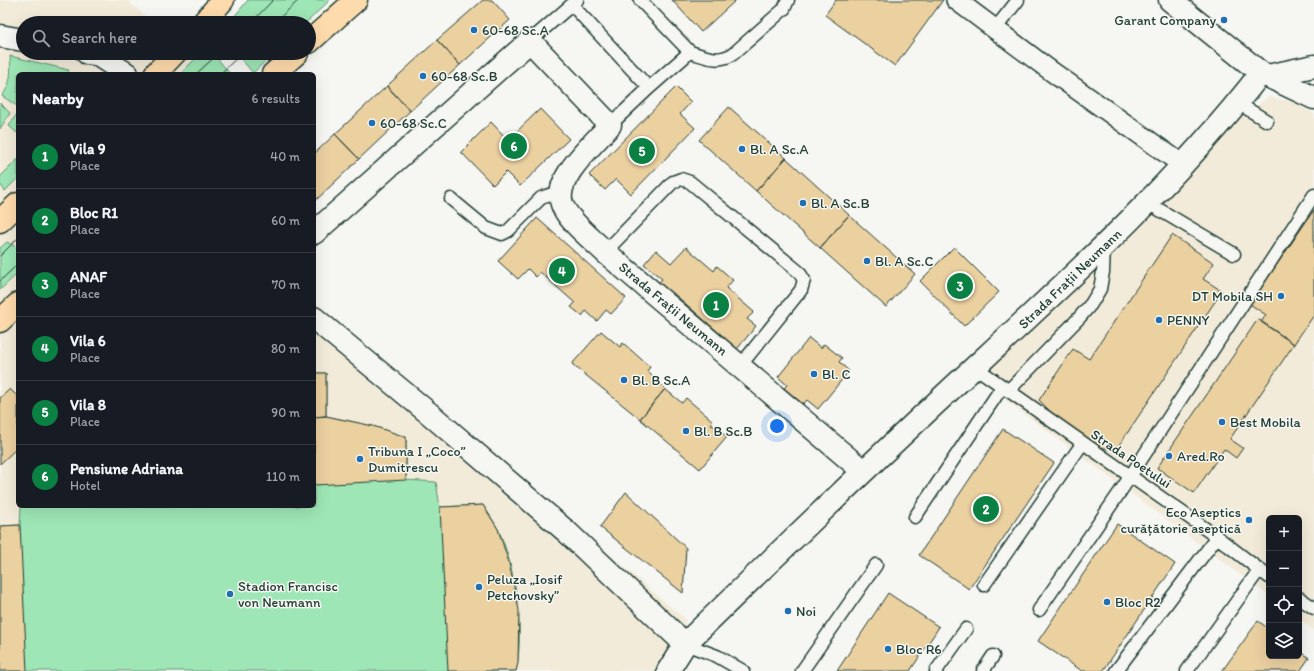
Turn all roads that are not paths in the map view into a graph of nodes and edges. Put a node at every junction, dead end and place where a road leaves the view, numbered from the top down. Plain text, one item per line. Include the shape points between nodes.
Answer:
1 (223, 0) edge
2 (356, 0) edge
3 (640, 0) edge
4 (788, 0) edge
5 (956, 0) edge
6 (1018, 0) edge
7 (1170, 0) edge
8 (574, 3) edge
9 (209, 16) edge
10 (995, 29) junction
11 (0, 36) edge
12 (316, 36) edge
13 (16, 39) edge
14 (530, 41) junction
15 (690, 52) junction
16 (105, 60) edge
17 (168, 60) edge
18 (289, 60) edge
19 (1314, 66) edge
20 (124, 72) edge
21 (157, 72) edge
22 (275, 72) edge
23 (1264, 75) junction
24 (649, 88) junction
25 (1314, 98) edge
26 (1238, 103) junction
27 (1267, 121) dead end
28 (610, 126) junction
29 (1183, 165) junction
30 (561, 191) junction
31 (1314, 195) edge
32 (452, 199) dead end
33 (1148, 203) junction
34 (316, 231) edge
35 (1104, 248) junction
36 (605, 252) junction
37 (1234, 254) dead end
38 (16, 306) edge
39 (0, 320) edge
40 (316, 320) edge
41 (740, 366) junction
42 (975, 367) junction
43 (1005, 389) junction
44 (1082, 444) junction
45 (863, 471) junction
46 (1130, 476) junction
47 (915, 517) dead end
48 (1217, 537) junction
49 (876, 565) dead end
50 (1264, 573) edge
51 (984, 585) dead end
52 (1302, 600) edge
53 (1314, 608) edge
54 (1039, 610) dead end
55 (966, 629) dead end
56 (686, 644) junction
57 (993, 656) dead end
58 (668, 671) edge
59 (744, 671) edge
60 (802, 671) edge
61 (936, 671) edge
62 (983, 671) edge
63 (1116, 671) edge
64 (1188, 671) edge

1 - 9 main road
2 - 12 main road
3 - 15 lane
4 - 15 lane via 784,9 733,54 723,59 715,59
5 - 10 street
6 - 10 lane
7 - 23 street
8 - 14 lane
8 - 24 lane
10 - 29 street
11 - 13 street
14 - 28 street
14 - 34 street
15 - 24 lane
16 - 20 street
17 - 21 main road
18 - 22 main road
19 - 23 street
23 - 25 street
23 - 26 street, Strada Frații Neumann
24 - 28 lane
26 - 27 lane
26 - 29 street, Strada Frații Neumann
28 - 30 street via 576,163
29 - 33 street, Strada Frații Neumann
30 - 32 lane via 541,198 502,234 486,228
30 - 36 street, Strada Frații Neumann via 562,204 568,215
31 - 46 lane
33 - 35 street, Strada Frații Neumann
33 - 37 lane
35 - 42 street, Strada Frații Neumann
35 - 43 lane via 1104,272 1100,288 1091,304 1080,318
36 - 41 street, Strada Frații Neumann
36 - 41 lane via 673,182 681,178 690,182 799,272 804,280 801,290
38 - 39 main road
40 - 56 street via 567,532
41 - 45 street, Strada Frații Neumann
42 - 43 lane, Strada Poetului
42 - 45 street, Strada Frații Neumann
43 - 44 lane, Strada Poetului
43 - 47 lane
44 - 46 lane, Strada Poetului
44 - 51 lane
45 - 56 street, Strada Frații Neumann
46 - 48 lane, Strada Poetului
46 - 54 lane
48 - 50 lane, Strada Poetului
48 - 63 lane
49 - 60 lane
50 - 64 lane
52 - 53 lane
55 - 61 lane
56 - 58 street, Strada Frații Neumann
56 - 59 lane via 717,656
57 - 62 lane

